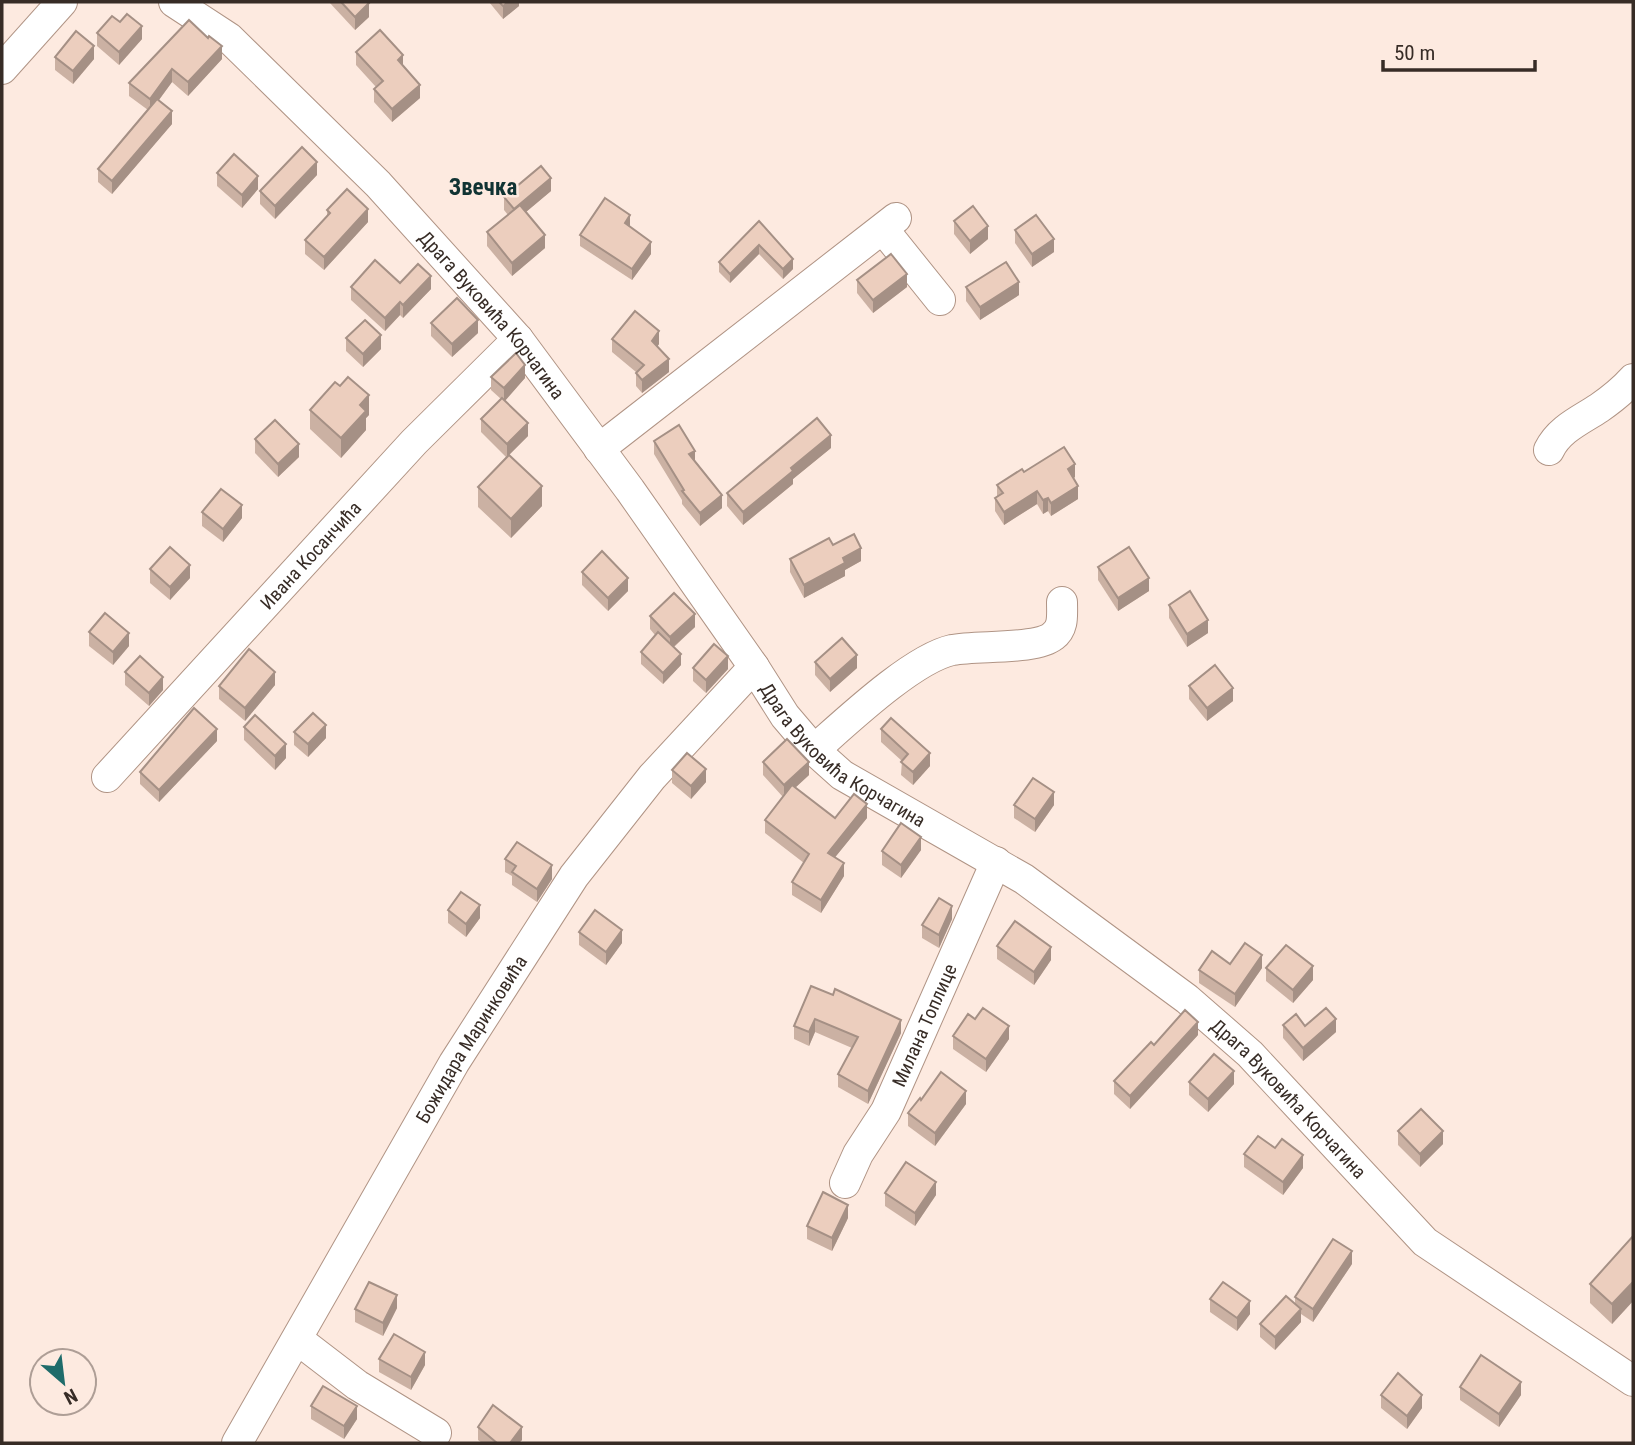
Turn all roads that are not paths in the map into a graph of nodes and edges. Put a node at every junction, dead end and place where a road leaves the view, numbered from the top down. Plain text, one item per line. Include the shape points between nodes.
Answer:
1 (62, 2) edge
2 (179, 3) edge
3 (2, 69) edge
4 (940, 300) dead end
5 (518, 339) junction
6 (1633, 379) edge
7 (599, 449) junction
8 (1549, 450) dead end
9 (1062, 602) dead end
10 (754, 667) junction
11 (814, 750) junction
12 (107, 777) dead end
13 (996, 862) junction
14 (845, 1183) dead end
15 (297, 1339) junction
16 (1633, 1381) edge
17 (436, 1433) dead end
18 (237, 1443) edge

1 - 3 street
2 - 5 street, Драга Вуковића Корчагина via 229,38 378,184
4 - 7 street via 889,223
5 - 7 street, Драга Вуковића Корчагина
5 - 12 street, Ивана Косанчића via 414,442
6 - 8 street via 1562,432
7 - 10 street, Драга Вуковића Корчагина
9 - 11 street via 1062,624 1054,636 1028,644 951,650 921,664
10 - 11 street, Драга Вуковића Корчагина via 785,716
10 - 15 street, Божидара Маринковића via 652,777 573,876 454,1063
11 - 13 street, Драга Вуковића Корчагина via 842,775
13 - 14 street, Милана Топлице via 886,1111
13 - 16 street, Драга Вуковића Корчагина via 1187,999 1250,1054 1425,1242
15 - 17 street via 356,1385
15 - 18 street, Божидара Маринковића

